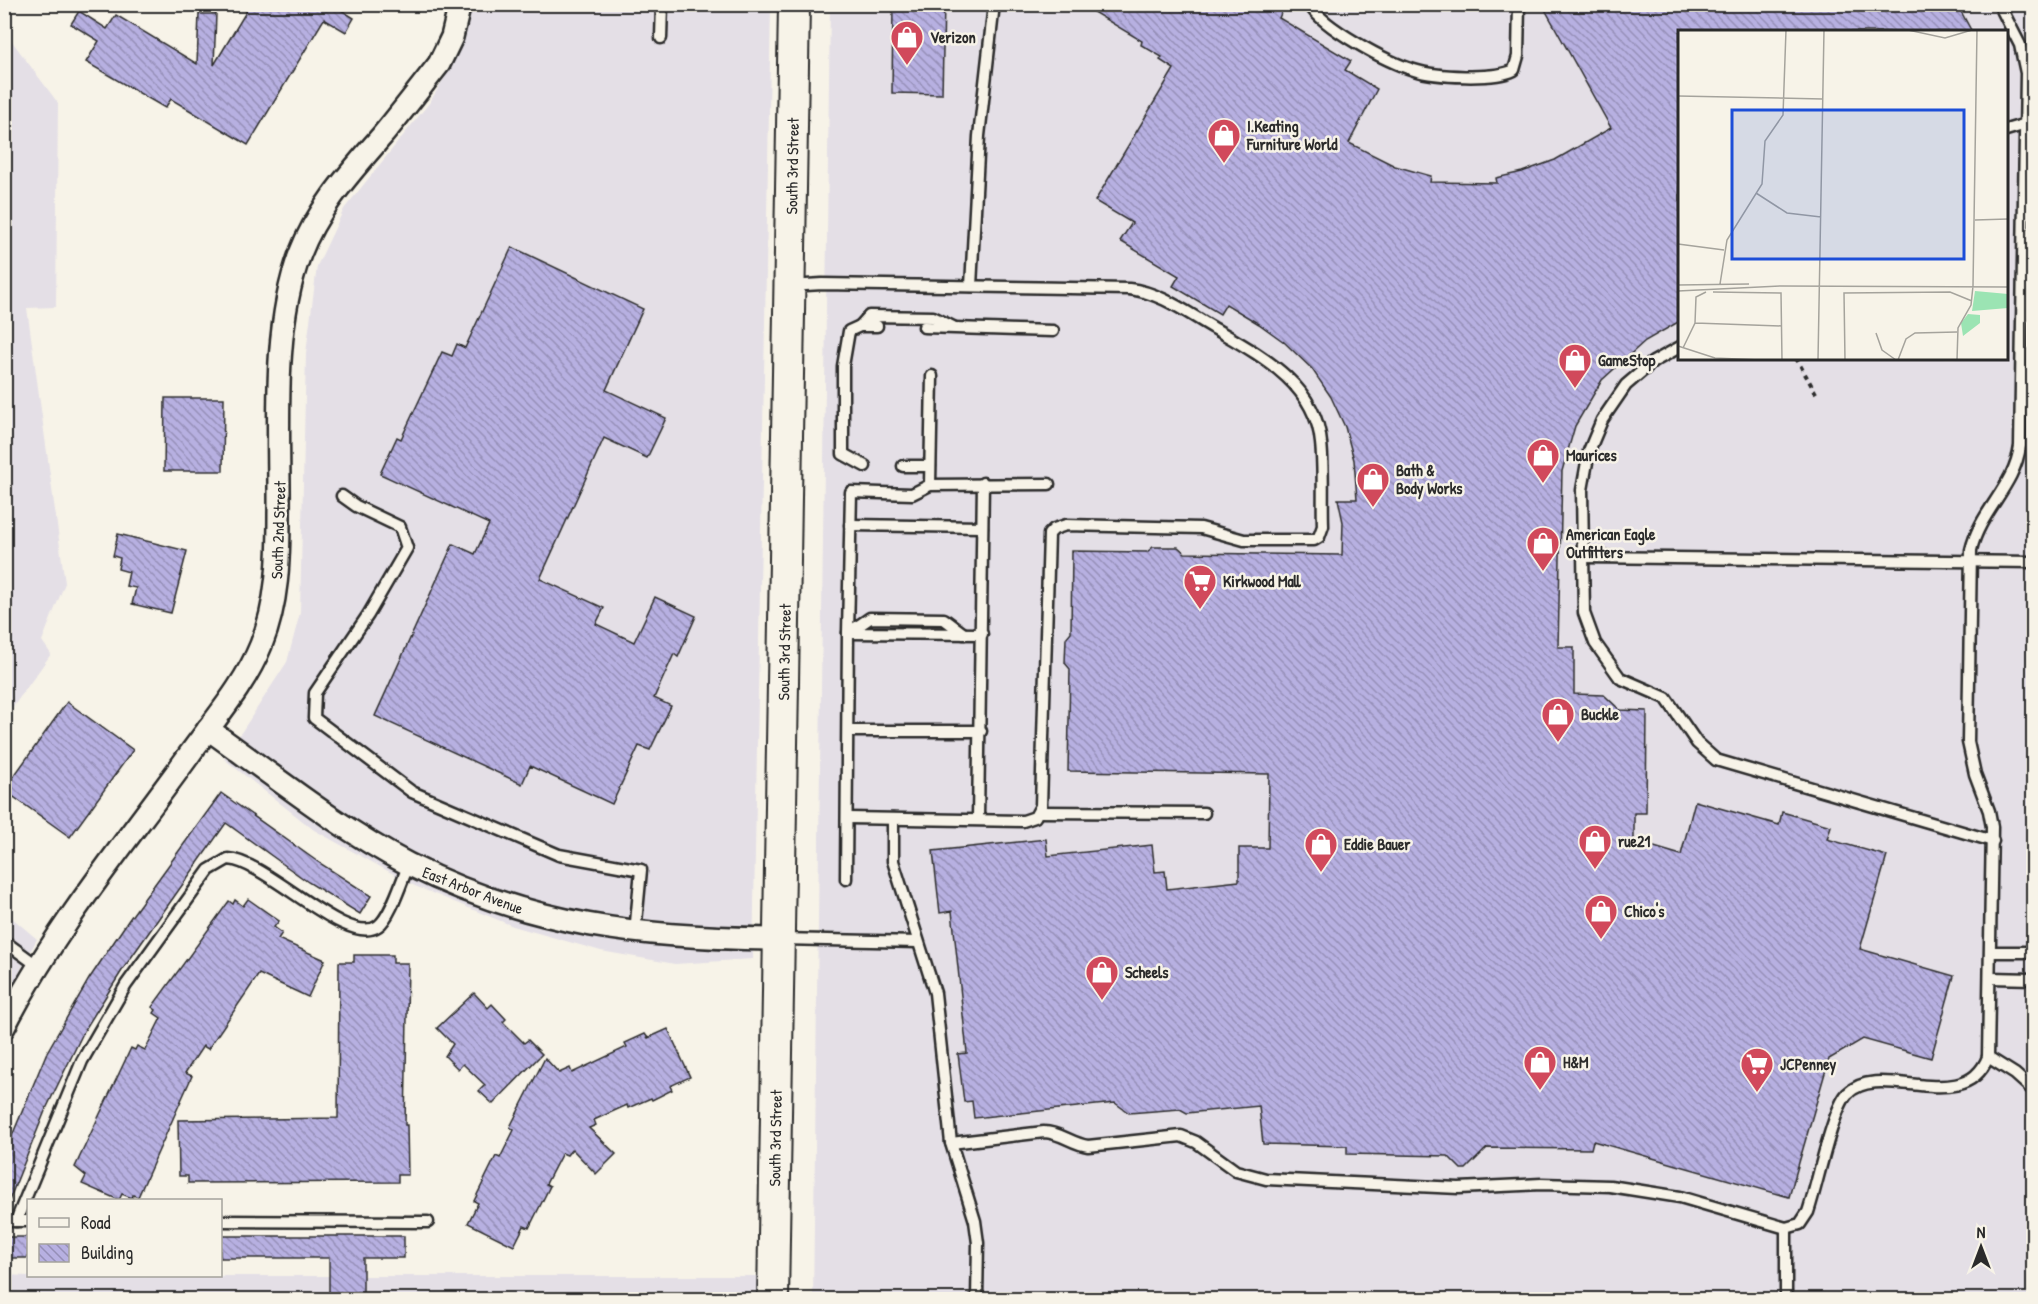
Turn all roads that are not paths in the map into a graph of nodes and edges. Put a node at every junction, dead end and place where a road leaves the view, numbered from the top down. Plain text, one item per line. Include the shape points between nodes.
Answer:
1 (460, 4) edge
2 (662, 4) edge
3 (794, 4) edge
4 (994, 4) edge
5 (1309, 4) edge
6 (1519, 4) edge
7 (1999, 4) edge
8 (661, 38) dead end
9 (2026, 124) junction
10 (2008, 130) edge
11 (790, 286) junction
12 (971, 286) junction
13 (860, 326) junction
14 (877, 326) dead end
15 (924, 327) dead end
16 (956, 328) junction
17 (1053, 331) dead end
18 (1678, 348) edge
19 (932, 376) dead end
20 (865, 466) dead end
21 (903, 466) dead end
22 (930, 466) junction
23 (984, 483) junction
24 (1049, 484) dead end
25 (930, 485) junction
26 (342, 496) dead end
27 (850, 525) junction
28 (982, 527) junction
29 (1583, 557) junction
30 (1970, 562) junction
31 (2034, 562) edge
32 (848, 633) junction
33 (981, 634) junction
34 (208, 729) junction
35 (848, 731) junction
36 (981, 731) junction
37 (1039, 812) junction
38 (1204, 813) dead end
39 (848, 818) junction
40 (893, 819) junction
41 (978, 819) junction
42 (1993, 841) junction
43 (409, 864) junction
44 (846, 879) dead end
45 (635, 934) junction
46 (778, 939) junction
47 (4, 941) edge
48 (918, 942) junction
49 (1991, 952) junction
50 (2034, 952) edge
51 (38, 966) junction
52 (1990, 978) junction
53 (2034, 979) edge
54 (4, 1027) edge
55 (1988, 1058) junction
56 (2034, 1091) edge
57 (951, 1143) junction
58 (10, 1221) edge
59 (27, 1221) edge
60 (222, 1221) edge
61 (428, 1222) dead end
62 (1786, 1228) junction
63 (773, 1299) edge
64 (977, 1299) edge
65 (1786, 1299) edge

1 - 34 street, South 2nd Street via 452,36 439,64 334,194 300,252 284,324 279,557 273,603 252,663
2 - 8 lane
3 - 11 street, South 3rd Street
4 - 12 lane via 979,136
5 - 6 lane via 1323,20 1407,67 1433,74 1502,75 1514,70 1517,64
7 - 9 lane via 2023,58
9 - 10 lane
9 - 30 lane via 2019,455 1978,526
11 - 12 lane
11 - 46 street, South 3rd Street
12 - 37 lane via 1129,289 1152,293 1282,372 1309,404 1321,441 1323,526 1314,540 1244,540 1201,528 1066,525 1049,534
13 - 14 lane
13 - 16 lane via 870,316 933,317
13 - 20 lane via 849,331 843,366 843,454
15 - 16 lane
16 - 17 lane
18 - 29 lane via 1653,362 1626,385 1595,435 1582,490
19 - 22 lane
21 - 22 lane
22 - 25 lane
23 - 24 lane
23 - 25 lane
23 - 28 lane
25 - 27 lane via 912,494 851,492
26 - 45 lane via 400,526 407,548 315,693 314,718 412,792 559,855 641,870
27 - 28 lane
27 - 32 lane
28 - 33 lane
29 - 30 lane
29 - 42 lane via 1584,613 1595,643 1620,678 1666,698 1697,743 1711,756 1729,765
30 - 31 lane
30 - 42 lane via 1968,742 1974,774 1989,811
32 - 33 lane
32 - 35 lane
33 - 36 lane
34 - 43 street, East Arbor Avenue via 321,810
34 - 51 street, South 2nd Street
35 - 36 lane
35 - 39 lane
36 - 41 lane
37 - 38 lane
37 - 41 lane via 1023,821
39 - 40 lane
39 - 44 lane
40 - 41 lane
40 - 48 lane via 893,861
42 - 49 lane
43 - 45 street, East Arbor Avenue via 510,906
43 - 58 lane via 386,916 378,926 367,929 341,923 249,863 228,859 209,870 126,985 82,1061
45 - 46 street, East Arbor Avenue
46 - 48 lane
46 - 63 street, South 3rd Street
47 - 51 lane
48 - 57 lane via 935,993
49 - 50 lane
49 - 52 lane
51 - 54 street, South 2nd Street
52 - 53 lane
52 - 55 lane
55 - 56 lane
55 - 62 lane via 1979,1074 1965,1084 1872,1084 1854,1088 1839,1109 1808,1212 1800,1224
57 - 62 lane via 1044,1132 1088,1146 1181,1136 1236,1171 1266,1179 1459,1188 1532,1184 1610,1186 1680,1197
57 - 64 lane via 977,1232
58 - 59 lane
60 - 61 lane
62 - 65 lane

